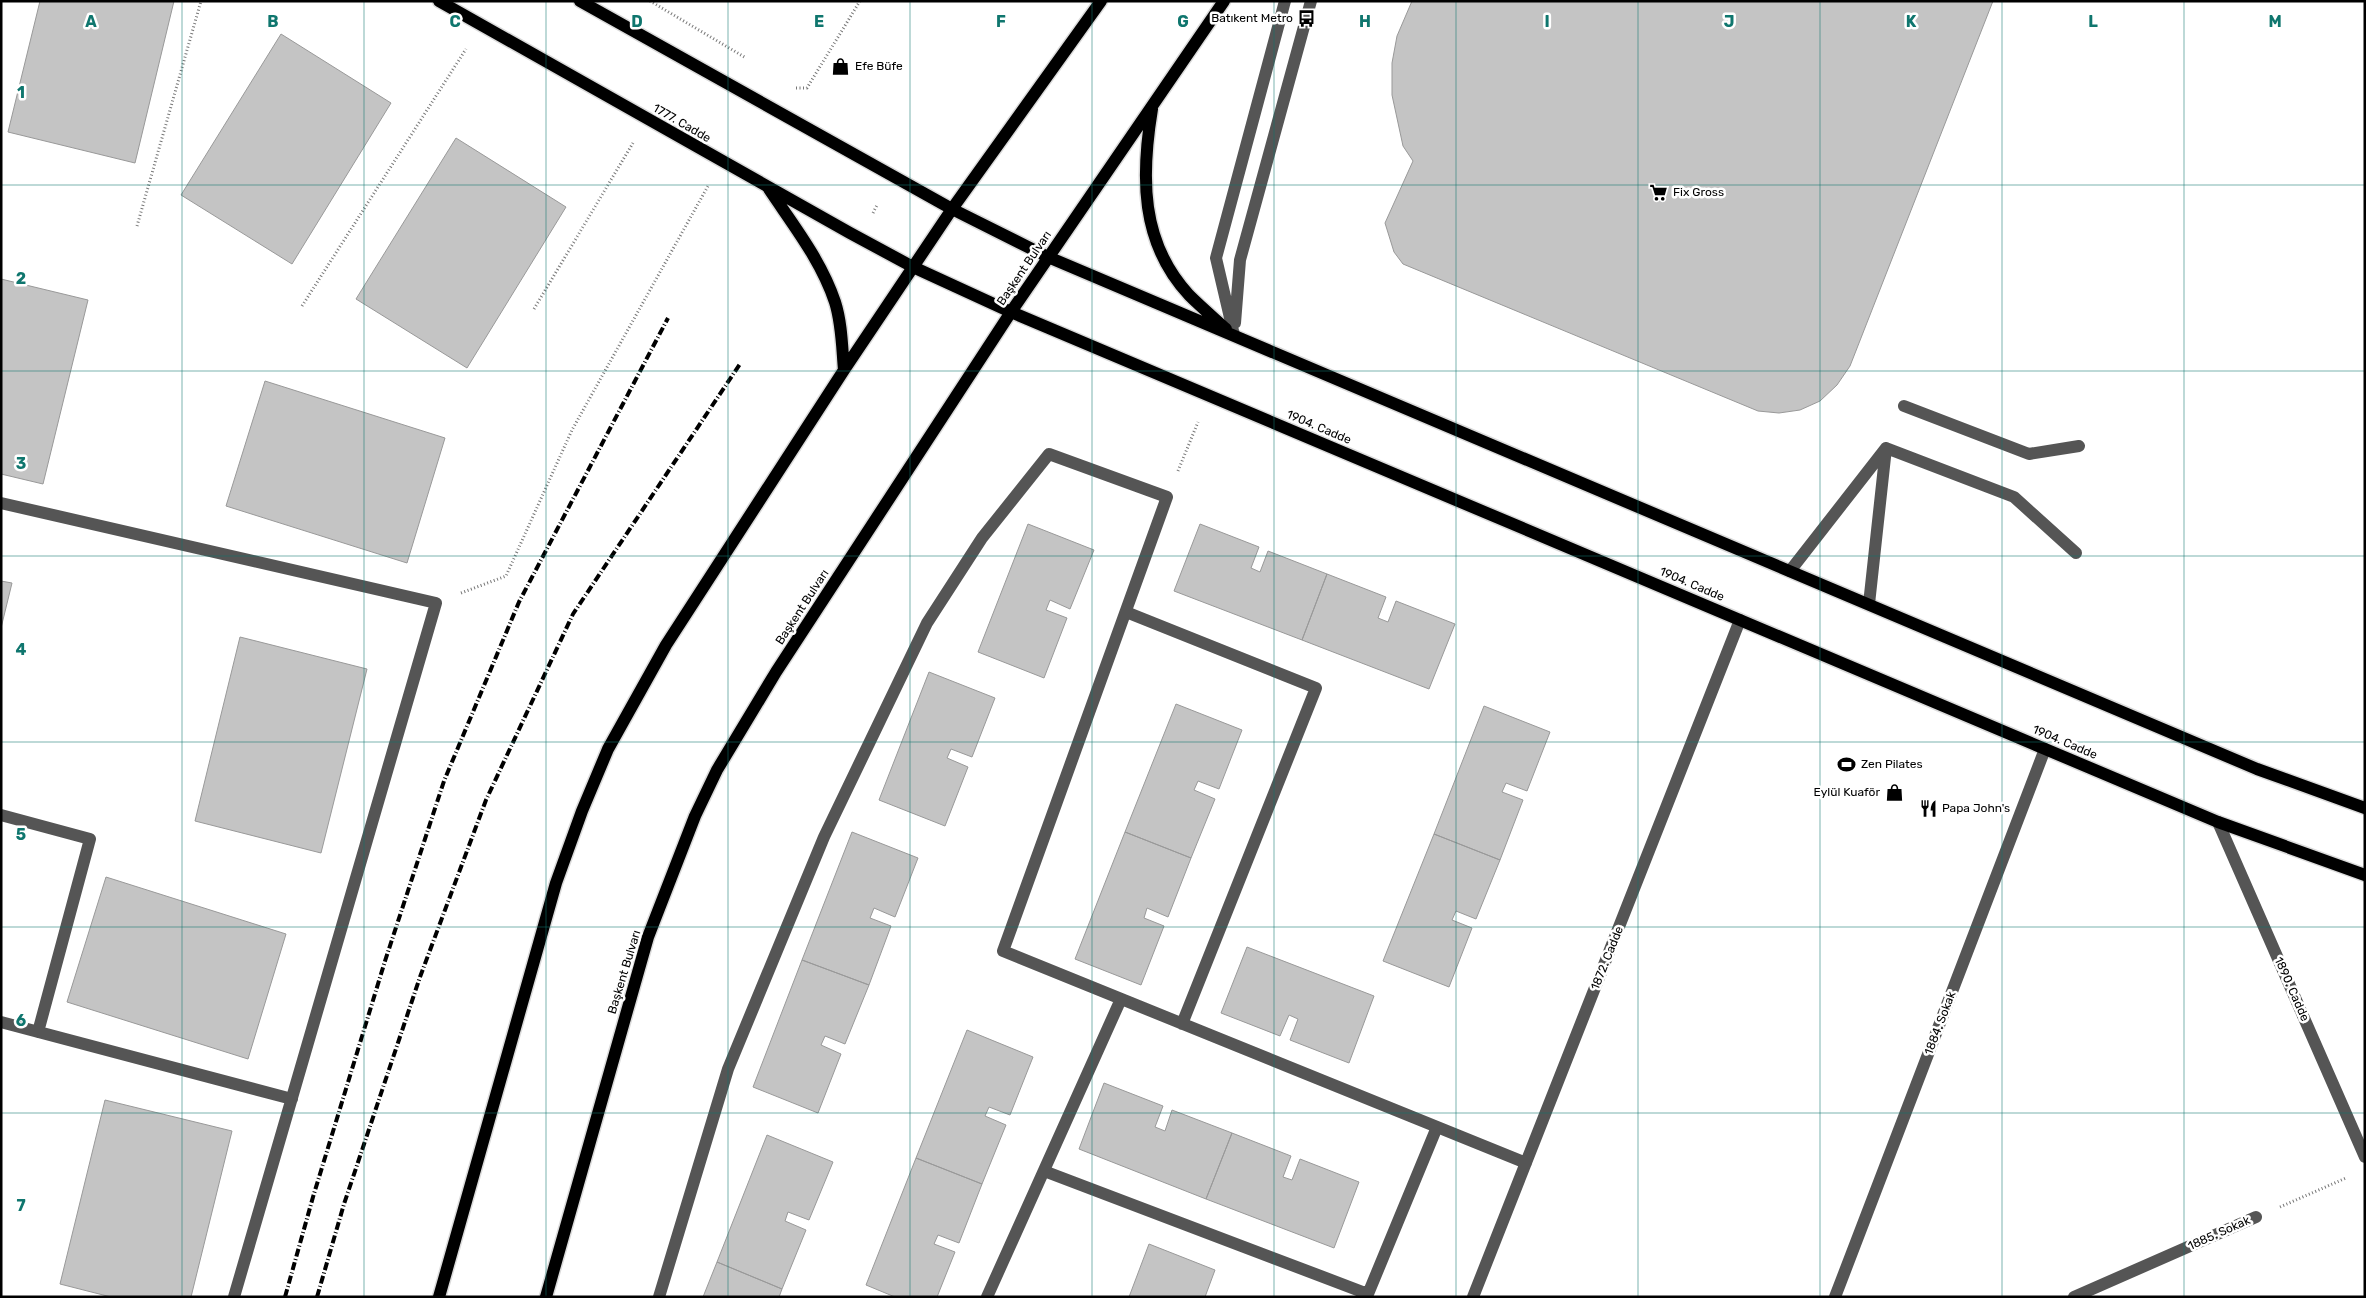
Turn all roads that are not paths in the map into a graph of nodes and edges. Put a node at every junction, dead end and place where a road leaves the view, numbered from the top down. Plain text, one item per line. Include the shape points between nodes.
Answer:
1 (439, 1) edge
2 (580, 1) edge
3 (1101, 1) edge
4 (1224, 1) edge
5 (1285, 1) edge
6 (1311, 1) edge
7 (1153, 104) junction
8 (768, 187) junction
9 (952, 209) junction
10 (1048, 257) junction
11 (913, 267) junction
12 (1011, 312) junction
13 (1234, 335) junction
14 (844, 370) junction
15 (1904, 406) dead end
16 (2078, 446) dead end
17 (1886, 448) junction
18 (1, 503) edge
19 (2076, 553) dead end
20 (1790, 571) junction
21 (1869, 604) junction
22 (1126, 612) junction
23 (1740, 620) junction
24 (2045, 749) junction
25 (2365, 808) edge
26 (1, 815) edge
27 (2218, 822) junction
28 (2365, 875) edge
29 (1122, 999) junction
30 (1, 1022) edge
31 (1182, 1024) junction
32 (38, 1032) junction
33 (292, 1099) junction
34 (1437, 1127) junction
35 (2365, 1157) edge
36 (1526, 1163) junction
37 (1044, 1171) junction
38 (2256, 1217) road end
39 (234, 1297) edge
40 (439, 1297) edge
41 (546, 1297) edge
42 (659, 1297) edge
43 (986, 1297) edge
44 (1473, 1297) edge
45 (1835, 1297) edge
46 (2074, 1297) edge

1 - 8 main road, 1777. Cadde
2 - 9 main road
3 - 9 main road
4 - 7 main road, Başkent Bulvarı
5 - 13 street via 1216,258
6 - 13 street via 1240,260
7 - 10 main road, Başkent Bulvarı
7 - 13 main road via 1145,149 1145,192 1154,240 1170,271 1189,295
8 - 11 main road, 1777. Cadde
8 - 14 main road via 811,251 835,302
9 - 10 main road
9 - 11 main road
10 - 12 main road, Başkent Bulvarı
10 - 13 main road
11 - 12 main road, 1777. Cadde
11 - 14 main road
12 - 23 main road, 1904. Cadde
12 - 41 main road, Başkent Bulvarı via 744,722 699,808 648,937
13 - 20 main road
14 - 40 main road via 666,645 604,758 556,883
15 - 16 street via 2029,454
17 - 19 street via 2014,497
17 - 20 street
17 - 21 street
18 - 33 street via 436,603
20 - 21 main road
21 - 25 main road via 2257,768
22 - 29 street via 1003,951
22 - 31 street via 1316,688
22 - 42 street via 1167,497 1049,454 982,538 927,623 824,837 728,1069
23 - 24 main road, 1904. Cadde
23 - 36 street, 1872. Cadde
24 - 27 main road, 1904. Cadde
24 - 45 street, 1884. Sokak
26 - 32 street via 90,839
27 - 28 main road, 1904. Cadde
27 - 35 street, 1890. Cadde
29 - 31 street
29 - 37 street
30 - 32 street
31 - 34 street
32 - 33 street
33 - 39 street
34 - 36 street
34 - 37 street via 1368,1294
36 - 44 street, 1872. Cadde
37 - 43 street
38 - 46 street, 1885. Sokak

